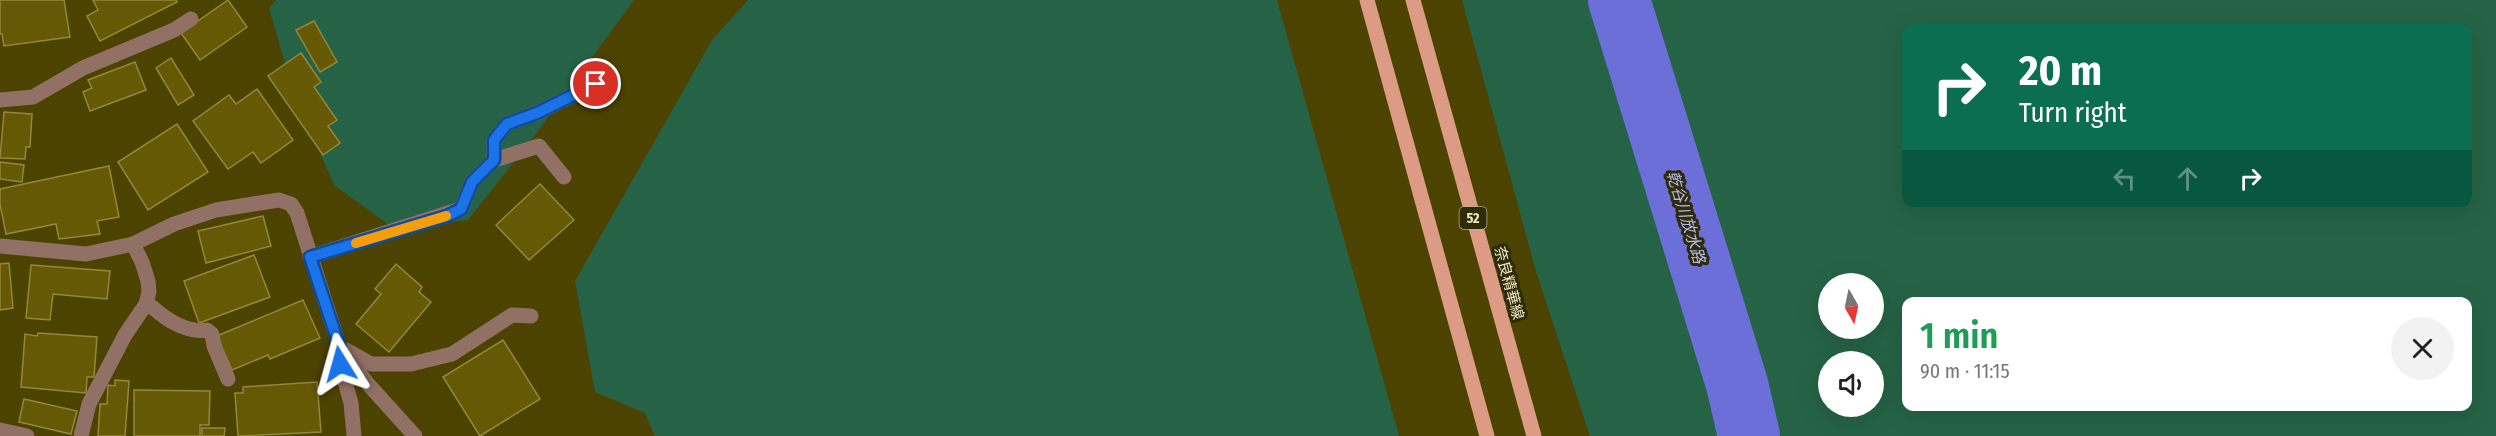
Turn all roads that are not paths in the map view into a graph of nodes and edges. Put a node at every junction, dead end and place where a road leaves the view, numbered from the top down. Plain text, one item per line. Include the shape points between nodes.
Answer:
1 (1367, 0) edge
2 (1413, 0) edge
3 (190, 19) dead end
4 (596, 84) dead end
5 (0, 100) edge
6 (494, 160) junction
7 (564, 177) dead end
8 (133, 244) junction
9 (0, 246) edge
10 (310, 257) junction
11 (146, 304) junction
12 (531, 316) dead end
13 (340, 348) junction
14 (228, 379) dead end
15 (0, 430) edge
16 (27, 436) edge
17 (81, 436) edge
18 (354, 436) edge
19 (415, 436) edge
20 (1487, 436) edge
21 (1534, 436) edge

1 - 20 main road
2 - 21 main road, 奈良精華線 / 52
3 - 5 street via 174,30 83,68 33,96
4 - 6 street via 507,124 494,140
6 - 7 street via 538,146
6 - 10 street via 472,182 461,209
8 - 9 street via 86,254
8 - 10 street via 216,210 279,200 291,204 297,213
8 - 11 street via 148,280
10 - 13 street
11 - 14 street via 197,332 207,330 212,334
11 - 17 street via 124,335 89,404
12 - 13 street via 513,315 452,354 411,364 371,364
13 - 18 street
13 - 19 street
15 - 16 street

